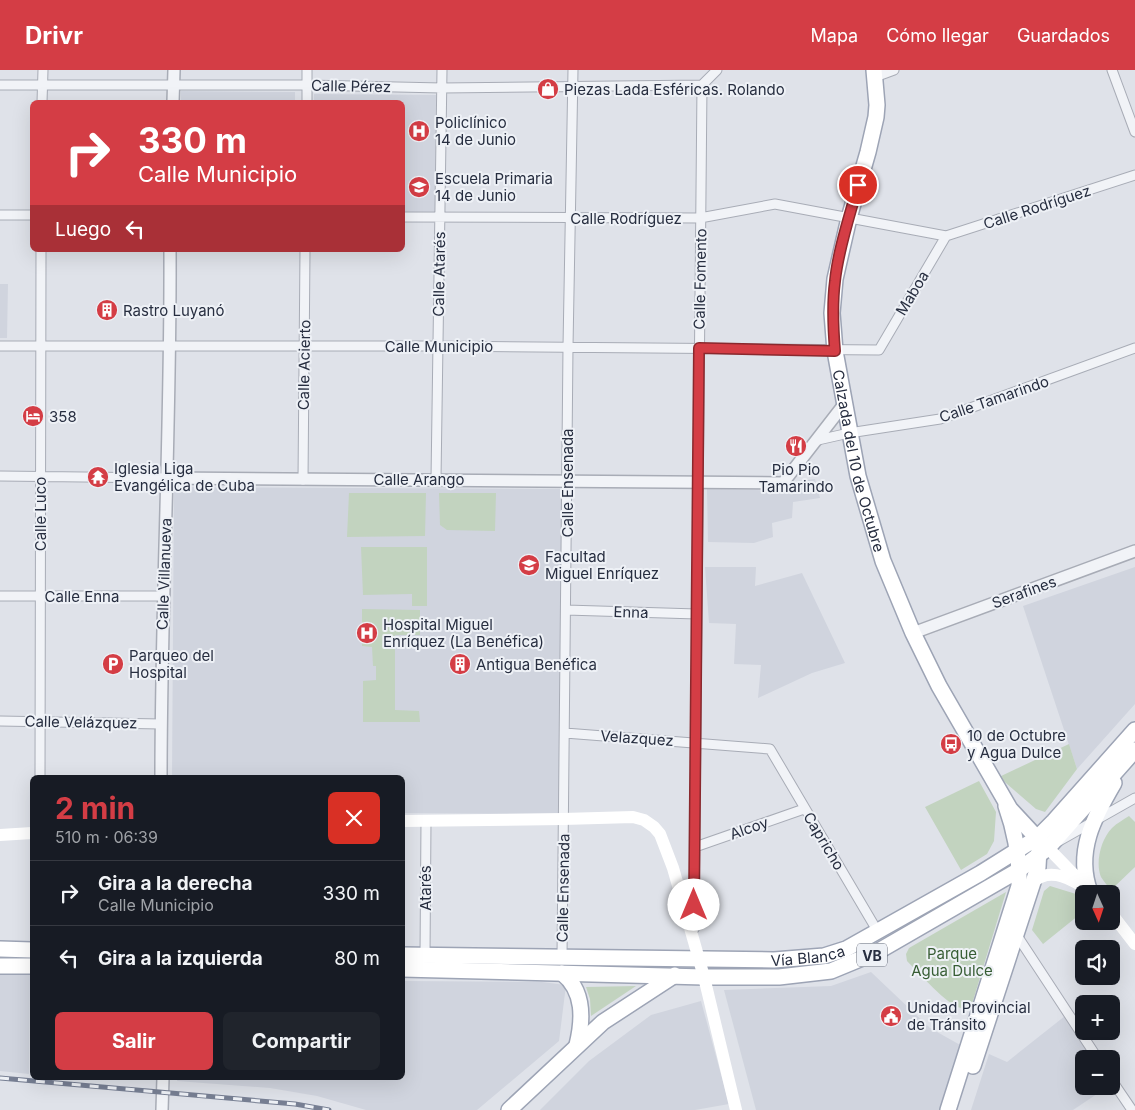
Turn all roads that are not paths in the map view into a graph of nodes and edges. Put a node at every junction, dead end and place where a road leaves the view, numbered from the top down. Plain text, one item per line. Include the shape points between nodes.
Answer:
1 (43, 70) edge
2 (174, 70) edge
3 (307, 70) edge
4 (442, 70) edge
5 (573, 70) edge
6 (717, 70) edge
7 (894, 70) edge
8 (1112, 70) edge
9 (874, 73) edge
10 (0, 84) edge
11 (42, 85) junction
12 (174, 85) junction
13 (308, 85) junction
14 (702, 85) junction
15 (574, 87) junction
16 (442, 88) junction
17 (42, 100) edge
18 (173, 100) edge
19 (307, 100) edge
20 (1135, 132) edge
21 (1135, 175) edge
22 (0, 215) edge
23 (30, 215) edge
24 (405, 217) edge
25 (440, 217) junction
26 (571, 218) junction
27 (700, 218) junction
28 (848, 218) junction
29 (946, 236) junction
30 (42, 252) edge
31 (170, 252) edge
32 (305, 252) edge
33 (304, 345) junction
34 (0, 346) edge
35 (40, 346) junction
36 (437, 346) junction
37 (171, 347) junction
38 (568, 347) junction
39 (699, 348) junction
40 (1135, 348) edge
41 (879, 350) joint
42 (835, 351) junction
43 (845, 404) junction
44 (849, 433) junction
45 (818, 440) junction
46 (0, 476) edge
47 (40, 476) junction
48 (167, 478) junction
49 (436, 479) junction
50 (303, 480) junction
51 (568, 480) junction
52 (698, 484) junction
53 (1135, 551) edge
54 (0, 596) edge
55 (41, 596) junction
56 (163, 596) junction
57 (566, 610) junction
58 (697, 614) junction
59 (913, 632) junction
60 (0, 721) edge
61 (41, 722) junction
62 (161, 724) junction
63 (1135, 730) edge
64 (565, 733) junction
65 (696, 742) junction
66 (770, 749) joint
67 (1132, 754) edge
68 (40, 775) edge
69 (161, 775) edge
70 (1003, 797) junction
71 (1135, 798) edge
72 (804, 809) junction
73 (564, 819) junction
74 (1095, 820) junction
75 (405, 821) edge
76 (426, 821) junction
77 (30, 833) edge
78 (0, 834) edge
79 (695, 847) junction
80 (1042, 847) junction
81 (1017, 851) junction
82 (1020, 870) junction
83 (1033, 882) junction
84 (1080, 885) edge
85 (1082, 885) edge
86 (1088, 885) edge
87 (1120, 925) edge
88 (878, 932) junction
89 (1016, 934) junction
90 (694, 944) junction
91 (1135, 944) edge
92 (0, 949) edge
93 (30, 950) edge
94 (405, 955) edge
95 (425, 955) junction
96 (562, 957) junction
97 (699, 959) junction
98 (0, 966) edge
99 (30, 966) edge
100 (405, 969) edge
101 (562, 973) junction
102 (673, 976) junction
103 (704, 977) junction
104 (632, 1002) junction
105 (577, 1045) junction
106 (1092, 1050) edge
107 (163, 1080) edge
108 (1120, 1092) edge
109 (162, 1110) edge
110 (509, 1110) edge
111 (736, 1110) edge
112 (948, 1110) edge
113 (958, 1110) edge
114 (1132, 1110) edge

1 - 11 street
2 - 12 street
3 - 13 street
4 - 16 street, Calle Atarés
5 - 15 street, Calle Ensenada
6 - 14 street
7 - 9 street
8 - 20 street
9 - 28 main road, Calzada del 10 de Octubre via 876,117
10 - 11 street, Calle Pérez
11 - 12 street, Calle Pérez
11 - 17 street
12 - 13 street, Calle Pérez
12 - 18 street
13 - 16 street, Calle Pérez
13 - 19 street
14 - 15 street, Calle Pérez
14 - 27 street, Calle Fomento
15 - 16 street, Calle Pérez
15 - 26 street, Calle Ensenada
16 - 25 street, Calle Atarés
21 - 29 street, Calle Rodríguez
22 - 23 street
24 - 25 street, Calle Rodríguez
25 - 26 street, Calle Rodríguez
25 - 36 street, Calle Atarés
26 - 27 street, Calle Rodríguez
26 - 38 street, Calle Ensenada
27 - 28 street, Calle Rodríguez via 777,204
27 - 39 street, Calle Fomento
28 - 29 street, Calle Rodríguez
28 - 42 main road, Calzada del 10 de Octubre via 835,279 832,313
29 - 41 street, Maboa
30 - 35 street, Calle Luco
31 - 37 street, Calle Villanueva
32 - 33 street, Calle Acierto
33 - 36 street, Calle Municipio
33 - 37 street, Calle Municipio
33 - 50 street, Calle Acierto
34 - 35 street, Calle Municipio
35 - 37 street, Calle Municipio
35 - 47 street, Calle Luco
36 - 38 street, Calle Municipio
36 - 49 street, Calle Atarés
37 - 48 street, Calle Villanueva
38 - 39 street, Calle Municipio
38 - 51 street, Calle Ensenada
39 - 42 street, Calle Municipio
39 - 52 street, Calle Fomento
40 - 44 street, Calle Tamarindo via 940,419
41 - 42 street, Calle Municipio
42 - 43 main road, Calzada del 10 de Octubre
43 - 44 main road, Calzada del 10 de Octubre
43 - 45 street, Calle Arango
44 - 45 street
44 - 59 main road, Calzada del 10 de Octubre via 874,536
45 - 52 street, Calle Arango via 783,483
46 - 47 street, Calle Arango
47 - 48 street, Calle Arango
47 - 55 street, Calle Luco
48 - 50 street, Calle Arango
48 - 56 street, Calle Villanueva
49 - 50 street, Calle Arango
49 - 51 street, Calle Arango
51 - 52 street, Calle Arango
51 - 57 street, Calle Ensenada
52 - 58 street, Calle Fomento
53 - 59 street, Serafines
54 - 55 street, Calle Enna
55 - 56 street, Calle Enna
55 - 61 street, Calle Luco
56 - 62 street, Calle Villanueva
57 - 58 street, Enna
57 - 64 street, Calle Ensenada
58 - 65 street, Calle Fomento
59 - 70 main road, Calzada del 10 de Octubre via 939,686
60 - 61 street, Calle Velázquez
61 - 62 street, Calle Velázquez
61 - 68 street, Calle Luco
62 - 69 street, Calle Villanueva
63 - 80 main road, Vía Blanca / VB via 1054,821
64 - 65 street, Velazquez
64 - 73 street, Calle Ensenada
65 - 66 street, Velazquez
65 - 79 street, Calle Fomento
66 - 72 street, Capricho
67 - 74 main road
67 - 80 main road, Vía Blanca / VB
70 - 80 main road, Calzada del 10 de Octubre
70 - 81 main road, Calzada del 10 de Octubre
71 - 74 street
72 - 79 street, Alcoy
72 - 88 street, Capricho
73 - 76 main road
73 - 90 main road via 633,817 654,827 660,834 672,868
73 - 96 street, Calle Ensenada
74 - 80 street
74 - 86 main road via 1084,860
75 - 76 main road
76 - 95 street, Atarés
77 - 78 main road
79 - 90 street, Calle Fomento
80 - 81 main road, Vía Blanca / VB
80 - 82 main road, Vía Blanca / VB
80 - 83 main road
80 - 85 main road, Calzada del 10 de Octubre
81 - 82 main road, Calzada del 10 de Octubre
81 - 88 main road, Vía Blanca / VB
82 - 103 main road, Vía Blanca / VB via 878,952 831,971 778,977
82 - 112 main road, Calzada del 10 de Octubre via 1019,886
83 - 84 main road via 1042,876 1054,875
83 - 89 main road
87 - 91 main road
88 - 97 main road, Vía Blanca / VB via 846,950 824,956 774,960
89 - 106 street
89 - 113 main road
90 - 97 main road
92 - 93 main road
94 - 95 main road, Vía Blanca / VB
95 - 96 main road, Vía Blanca / VB
96 - 97 main road, Vía Blanca / VB
97 - 102 main road
97 - 103 main road
98 - 99 main road
100 - 101 main road, Vía Blanca / VB
101 - 102 main road, Vía Blanca / VB
101 - 105 main road via 574,985 580,1002 582,1017
102 - 103 main road, Vía Blanca / VB
102 - 104 main road
103 - 104 main road
103 - 111 main road
104 - 105 main road
105 - 110 main road
107 - 109 street
108 - 114 street

